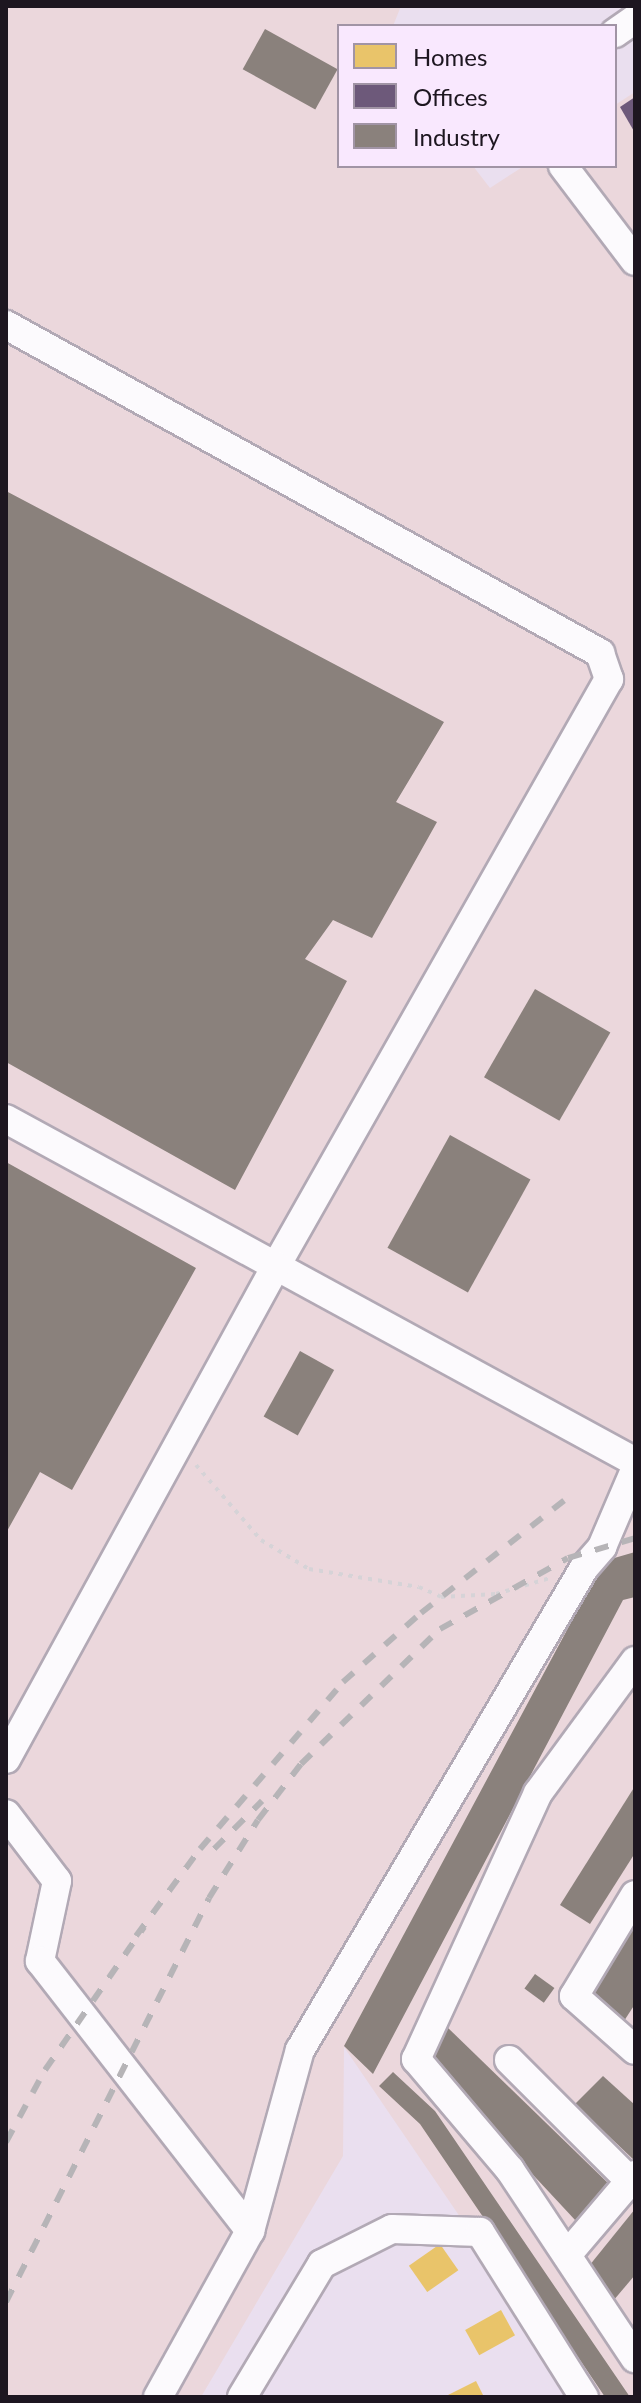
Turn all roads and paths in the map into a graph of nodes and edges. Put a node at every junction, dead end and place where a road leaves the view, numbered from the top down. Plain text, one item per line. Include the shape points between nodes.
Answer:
1 (635, 19) edge
2 (617, 32) edge
3 (565, 168) edge
4 (632, 251) edge
5 (6, 325) edge
6 (6, 1119) edge
7 (276, 1266) junction
8 (178, 1445) junction
9 (635, 1462) edge
10 (635, 1470) edge
11 (584, 1568) junction
12 (635, 1661) edge
13 (6, 1759) edge
14 (6, 1814) edge
15 (635, 1895) edge
16 (634, 2042) edge
17 (509, 2060) dead end
18 (632, 2178) edge
19 (250, 2231) junction
20 (567, 2255) junction
21 (635, 2358) edge
22 (158, 2397) edge
23 (242, 2397) edge
24 (584, 2397) edge

1 - 2 street
3 - 4 street
5 - 7 street via 600,653 609,679
6 - 7 street
7 - 8 street
7 - 9 street
8 - 11 path via 261,1540 309,1569 419,1587 441,1597 496,1594
8 - 13 street
10 - 11 street via 602,1547
11 - 19 street via 300,2050
12 - 20 street via 538,1793 416,2059 510,2170
14 - 19 street via 57,1881 40,1961
15 - 16 street via 574,1996
17 - 18 street
18 - 20 street
19 - 22 street
20 - 21 street
23 - 24 street via 322,2264 392,2229 480,2232

